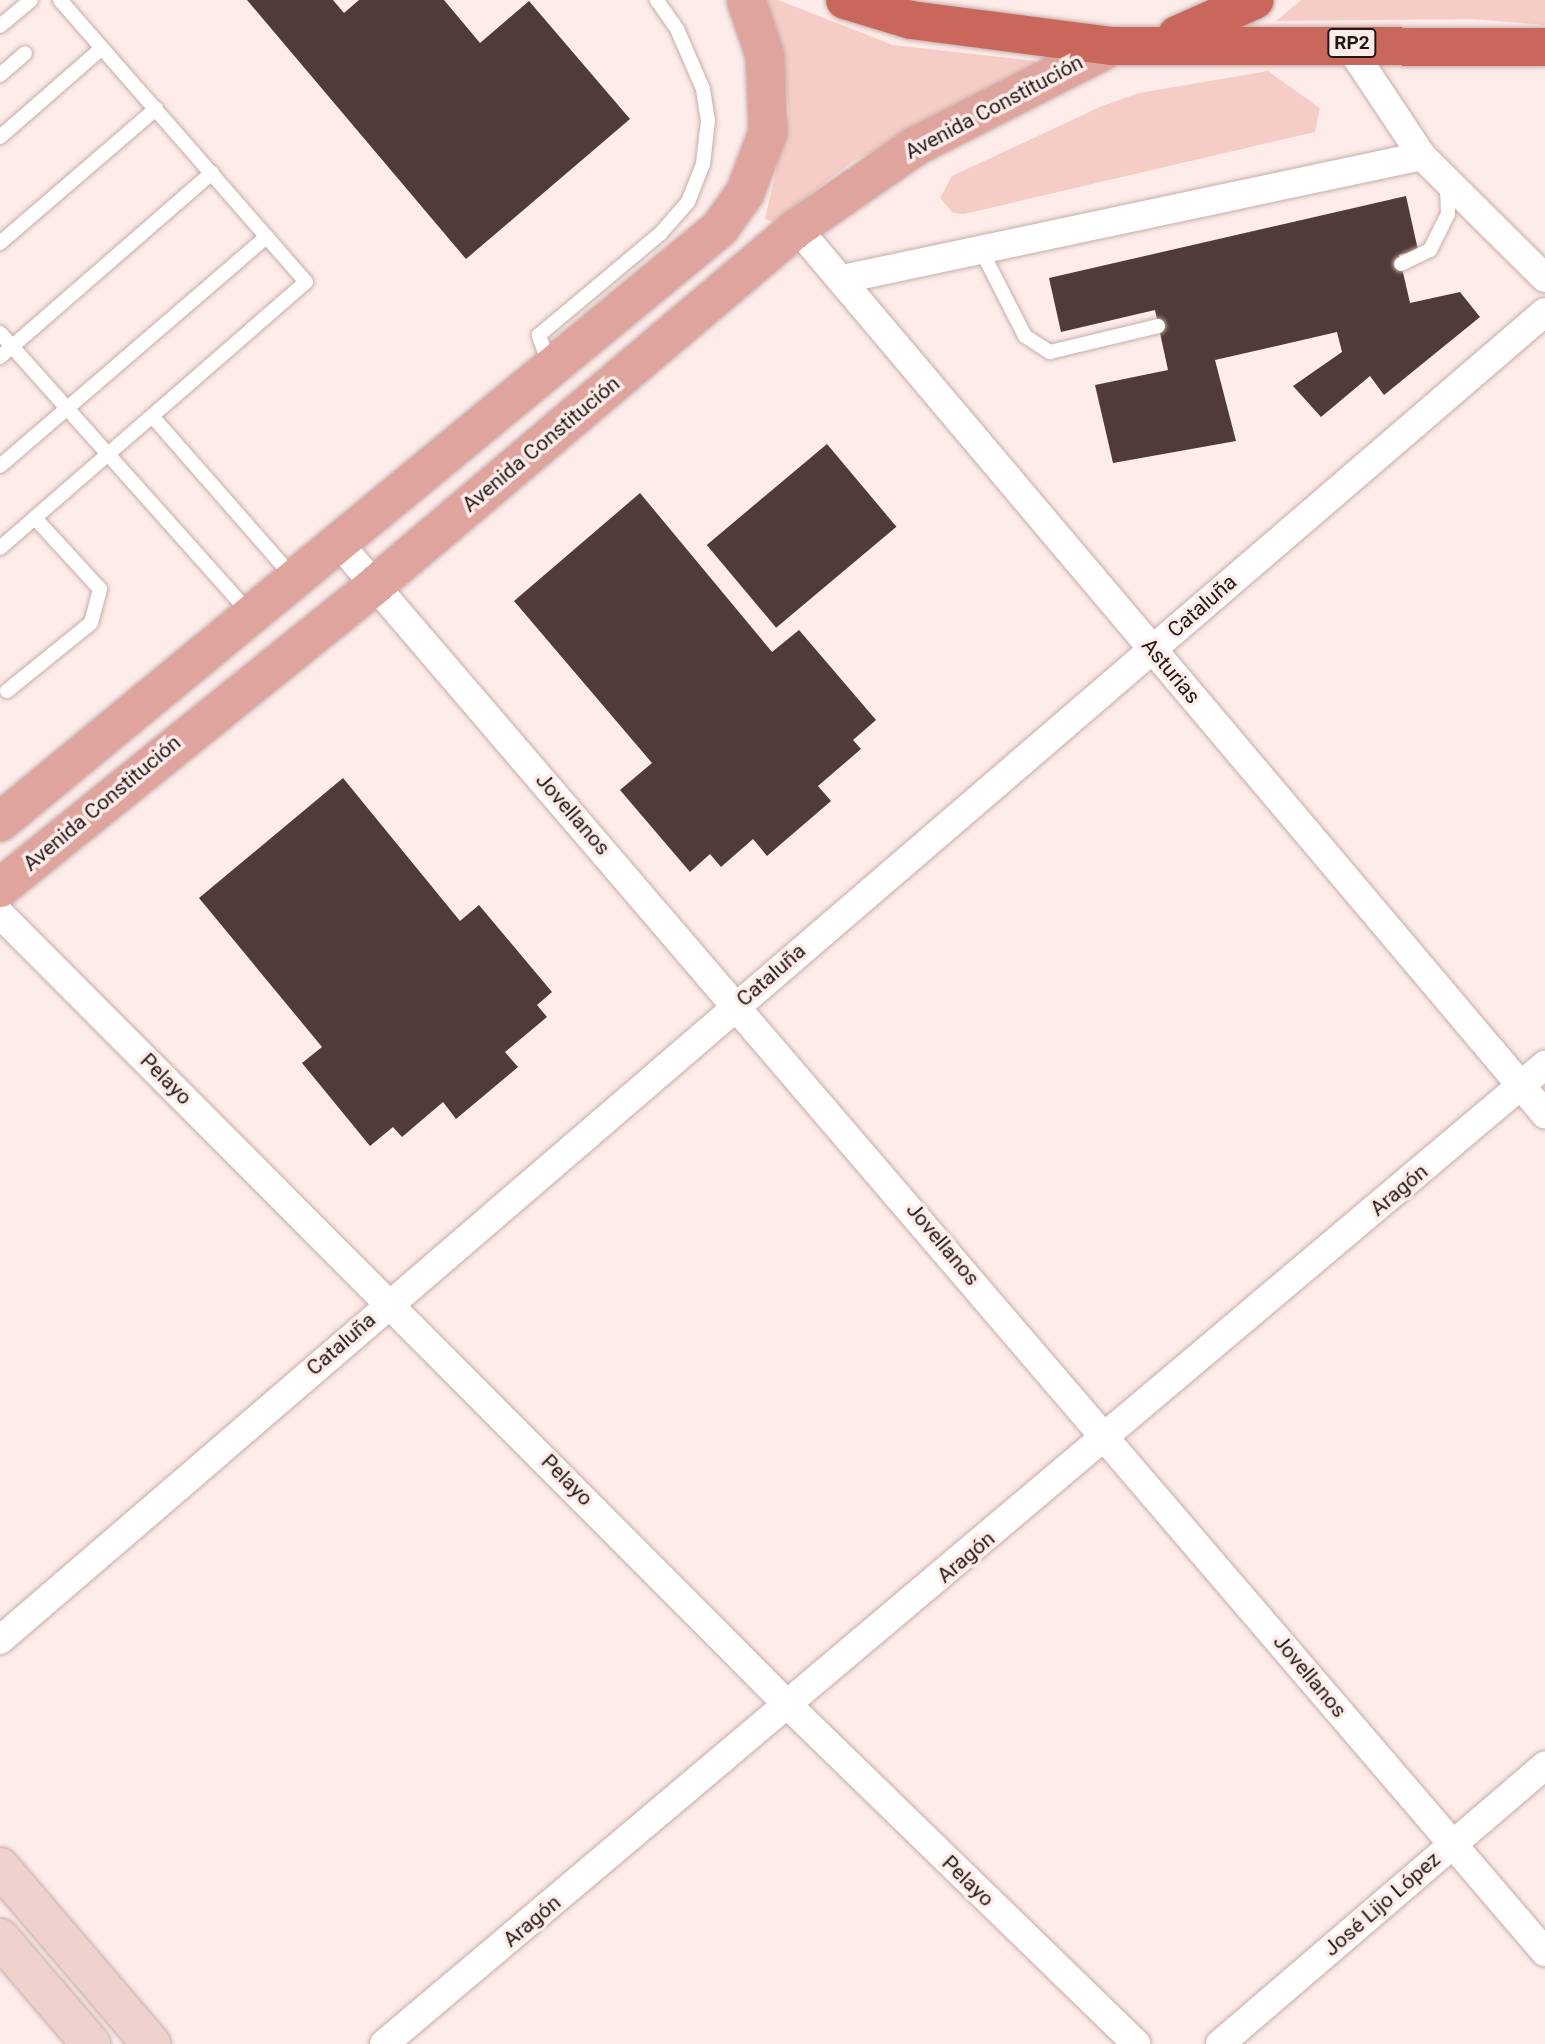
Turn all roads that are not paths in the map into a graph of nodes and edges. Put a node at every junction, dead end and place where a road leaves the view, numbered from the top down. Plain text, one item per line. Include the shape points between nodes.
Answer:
1 (31, 0) edge
2 (60, 0) edge
3 (657, 0) edge
4 (746, 0) edge
5 (845, 0) edge
6 (1255, 0) edge
7 (0, 26) edge
8 (1158, 42) junction
9 (1347, 43) junction
10 (1112, 46) junction
11 (1545, 47) edge
12 (103, 48) junction
13 (25, 53) dead end
14 (0, 75) edge
15 (156, 109) junction
16 (0, 136) edge
17 (1422, 156) junction
18 (212, 173) junction
19 (1447, 181) junction
20 (797, 228) junction
21 (267, 236) junction
22 (0, 243) edge
23 (981, 250) junction
24 (1401, 264) dead end
25 (1545, 278) edge
26 (843, 279) junction
27 (1545, 312) edge
28 (1158, 326) dead end
29 (0, 333) edge
30 (12, 346) junction
31 (0, 357) edge
32 (551, 371) junction
33 (67, 409) junction
34 (152, 416) junction
35 (108, 455) junction
36 (0, 466) edge
37 (35, 518) junction
38 (336, 540) junction
39 (0, 548) edge
40 (293, 577) junction
41 (374, 586) junction
42 (249, 612) junction
43 (1152, 648) junction
44 (7, 691) dead end
45 (0, 822) edge
46 (0, 888) edge
47 (0, 914) edge
48 (738, 1003) junction
49 (1545, 1065) edge
50 (1521, 1086) junction
51 (1545, 1114) edge
52 (390, 1301) junction
53 (1107, 1437) junction
54 (0, 1640) edge
55 (790, 1707) junction
56 (1545, 1765) edge
57 (1453, 1843) junction
58 (0, 1867) edge
59 (0, 1938) edge
60 (1545, 1952) edge
61 (91, 2044) edge
62 (150, 2044) edge
63 (384, 2044) edge
64 (1136, 2044) edge
65 (1220, 2044) edge

1 - 7 lane
2 - 12 lane
3 - 32 lane via 677,29 703,89 708,121 703,164 688,202 660,234 539,335
4 - 32 main road via 770,94 768,132 745,193 720,228
5 - 10 highway, RP2 via 911,20
6 - 8 highway, RP2
8 - 9 highway, RP2
8 - 10 highway, RP2
9 - 11 highway, RP2
9 - 17 street
10 - 20 main road, Avenida Constitución via 916,146
12 - 15 lane
12 - 16 lane
13 - 14 lane
15 - 18 lane
15 - 22 lane
17 - 19 street
17 - 23 street
18 - 21 lane
18 - 30 lane
19 - 24 lane via 1444,226 1430,250
19 - 25 street
20 - 26 street, Asturias
20 - 41 main road, Avenida Constitución
21 - 33 lane
21 - 34 lane via 306,282
23 - 26 street
23 - 28 lane via 1025,336 1050,352
26 - 43 street, Asturias
27 - 43 street, Cataluña
29 - 30 lane
30 - 31 lane
30 - 33 lane
32 - 38 main road
33 - 35 lane
33 - 36 lane
34 - 35 lane
34 - 40 lane
35 - 37 lane
35 - 42 lane
37 - 39 lane
37 - 44 lane via 100,589 91,623
38 - 40 main road
38 - 41 street, Jovellanos
40 - 42 main road
41 - 46 main road, Avenida Constitución
41 - 48 street, Jovellanos
42 - 45 main road
43 - 48 street, Cataluña
43 - 50 street, Asturias
47 - 52 street, Pelayo
48 - 52 street, Cataluña
48 - 53 street, Jovellanos
49 - 50 street, Aragón
50 - 51 street, Asturias
50 - 53 street, Aragón
52 - 54 street, Cataluña
52 - 55 street, Pelayo
53 - 55 street, Aragón
53 - 57 street, Jovellanos
55 - 63 street, Aragón
55 - 64 street, Pelayo
56 - 57 street, José Lijo López
57 - 60 street, Jovellanos
57 - 65 street, José Lijo López
58 - 62 main road
59 - 61 main road

